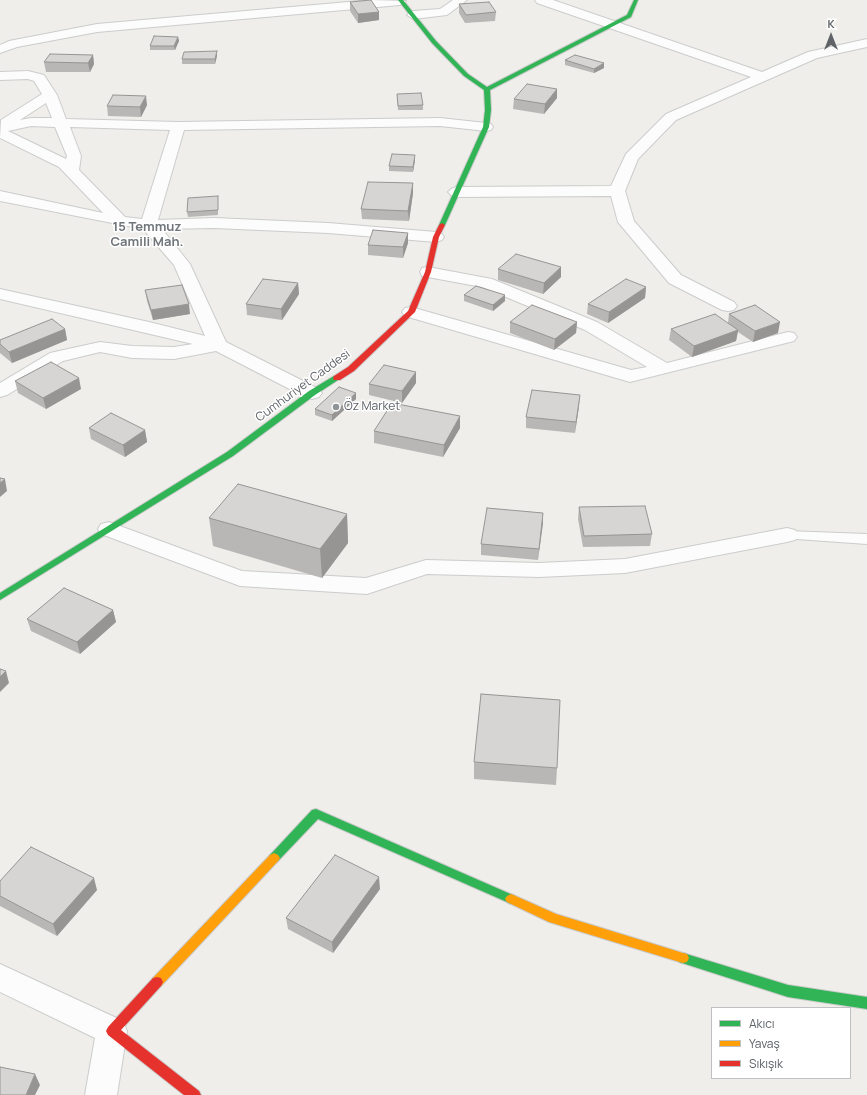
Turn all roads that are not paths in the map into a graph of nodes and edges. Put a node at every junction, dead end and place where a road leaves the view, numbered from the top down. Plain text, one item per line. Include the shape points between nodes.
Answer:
1 (461, 0) edge
2 (541, 0) edge
3 (636, 0) edge
4 (400, 1) edge
5 (413, 15) junction
6 (611, 25) junction
7 (867, 44) edge
8 (0, 49) edge
9 (0, 76) edge
10 (763, 77) junction
11 (487, 89) junction
12 (50, 95) junction
13 (61, 122) junction
14 (178, 126) junction
15 (486, 127) junction
16 (0, 128) edge
17 (0, 134) edge
18 (72, 171) junction
19 (617, 191) junction
20 (456, 192) junction
21 (0, 196) edge
22 (120, 221) junction
23 (148, 225) junction
24 (436, 238) junction
25 (428, 272) junction
26 (0, 294) edge
27 (728, 306) dead end
28 (411, 312) junction
29 (788, 337) dead end
30 (218, 345) junction
31 (664, 369) junction
32 (0, 391) edge
33 (312, 393) junction
34 (109, 529) junction
35 (787, 535) joint
36 (867, 539) edge
37 (0, 597) edge
38 (0, 977) edge
39 (867, 1003) edge
40 (112, 1031) junction
41 (101, 1095) edge
42 (194, 1095) edge

1 - 5 street via 443,12
2 - 6 street
3 - 6 street via 629,16
4 - 5 street
4 - 8 street via 97,28
5 - 11 street via 466,76
6 - 10 street
6 - 11 street
7 - 10 street via 813,55
9 - 12 street via 39,78
10 - 19 street via 672,117 631,157
11 - 15 street, Cumhuriyet Caddesi
12 - 13 street
12 - 16 street
13 - 14 street
13 - 16 street via 31,122
13 - 18 street via 74,156
14 - 15 street via 440,122
14 - 23 street
15 - 20 street, Cumhuriyet Caddesi
17 - 18 street via 42,152
18 - 22 street
19 - 20 street
19 - 27 street via 626,222 675,279
20 - 24 street, Cumhuriyet Caddesi
21 - 22 street
22 - 23 street
23 - 24 street via 222,223 328,228
23 - 30 street via 182,264
24 - 25 street, Cumhuriyet Caddesi
25 - 28 street, Cumhuriyet Caddesi
25 - 31 street via 486,283 591,326
26 - 30 street
28 - 31 street via 630,376
28 - 33 street, Cumhuriyet Caddesi via 351,369
29 - 31 street
30 - 32 street via 174,353 132,352 100,347 57,357
30 - 33 street
33 - 34 street, Cumhuriyet Caddesi via 230,454
34 - 35 street via 240,578 367,586 426,567 539,570 625,566
34 - 37 street, Cumhuriyet Caddesi
35 - 36 lane
38 - 40 street
39 - 40 street via 788,990 553,918 316,813
40 - 41 street
40 - 42 street

